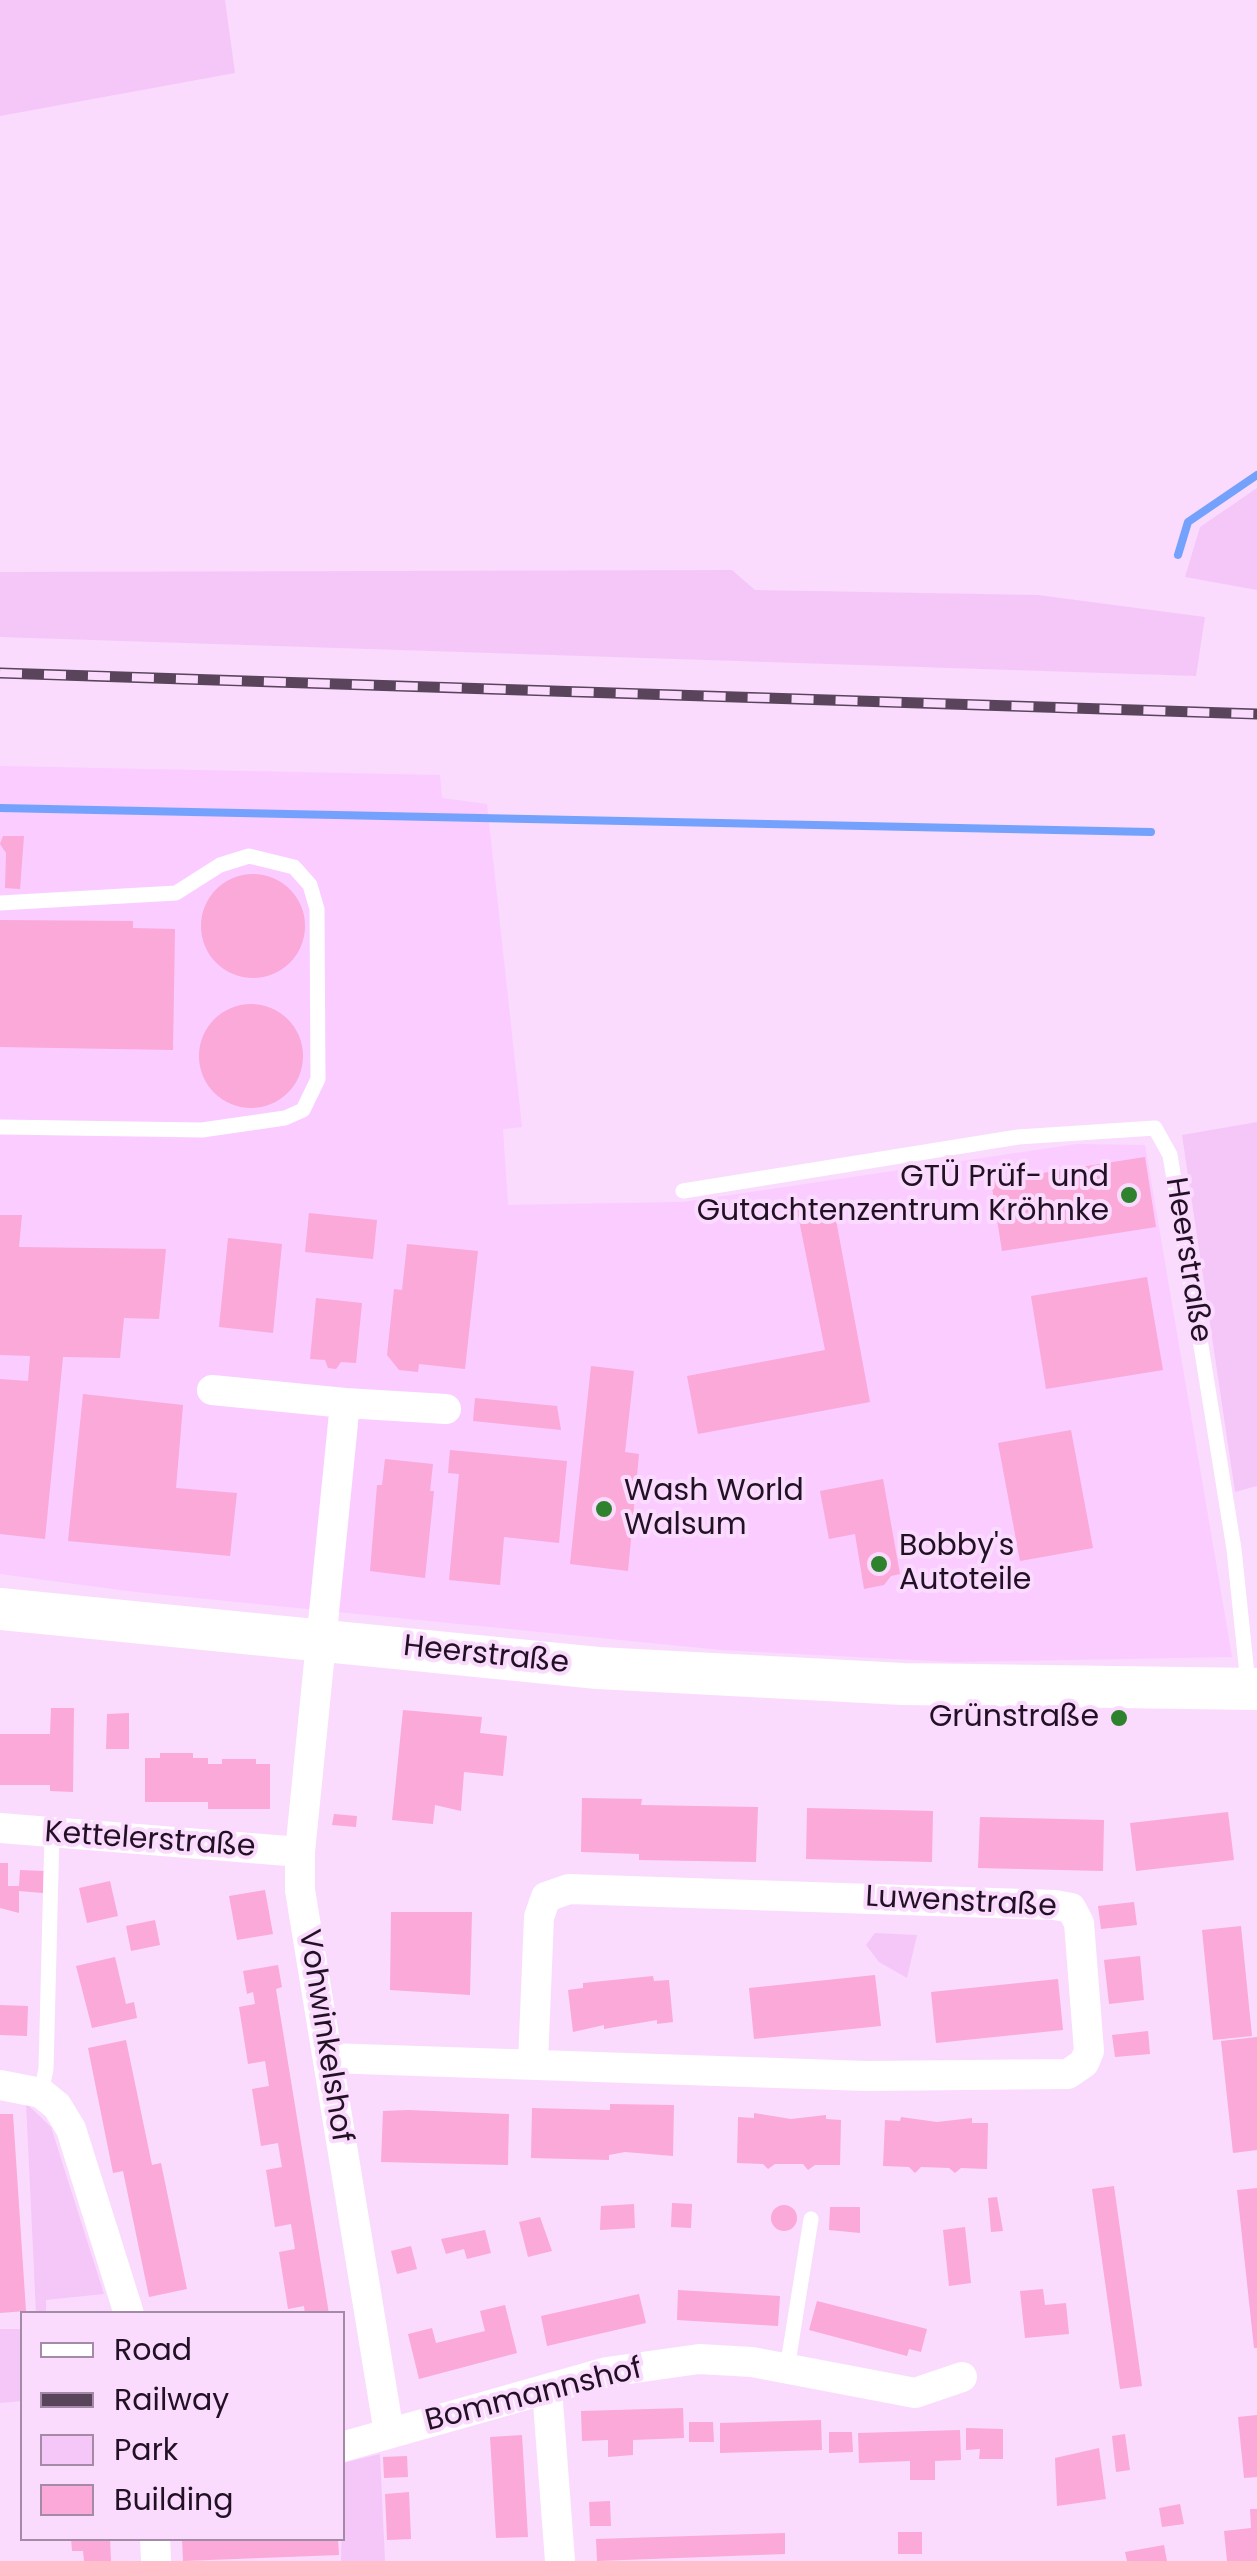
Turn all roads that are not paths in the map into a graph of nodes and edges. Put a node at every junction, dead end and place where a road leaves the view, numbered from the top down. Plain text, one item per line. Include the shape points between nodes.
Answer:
1 (0, 902) edge
2 (0, 1127) edge
3 (684, 1190) dead end
4 (212, 1390) dead end
5 (345, 1403) junction
6 (446, 1409) dead end
7 (0, 1608) edge
8 (324, 1638) junction
9 (1253, 1688) edge
10 (0, 1828) edge
11 (52, 1834) junction
12 (300, 1852) junction
13 (328, 2058) junction
14 (533, 2064) junction
15 (0, 2085) edge
16 (41, 2093) junction
17 (812, 2219) dead end
18 (128, 2311) edge
19 (787, 2369) junction
20 (962, 2378) dead end
21 (548, 2389) junction
22 (389, 2433) junction
23 (345, 2445) edge
24 (560, 2561) edge

1 - 2 lane via 176,893 220,865 249,856 294,867 310,885 317,909 318,1079 302,1110 285,1118 202,1130
3 - 9 lane, Heerstraße via 1018,1136 1155,1128 1170,1155
4 - 5 street
5 - 6 street
5 - 8 street
7 - 8 main road, Heerstraße
8 - 9 main road, Heerstraße via 598,1668 903,1684
8 - 12 street, Vohwinkelshof
10 - 11 street, Kettelerstraße
11 - 12 street, Kettelerstraße
11 - 16 lane
12 - 13 street, Vohwinkelshof via 300,1890
13 - 14 street, Luwenstraße
13 - 22 street, Vohwinkelshof
14 - 14 street, Luwenstraße via 867,2076 1068,2074 1090,2051 1079,1923 1071,1908 1055,1905 569,1889 546,1897 539,1917
15 - 16 street
16 - 18 street via 71,2130
17 - 19 lane
19 - 20 street, Bommannshof via 914,2393
19 - 21 street, Bommannshof via 699,2359 607,2372
21 - 22 street, Bommannshof
21 - 24 street
22 - 23 street, Bommannshof

